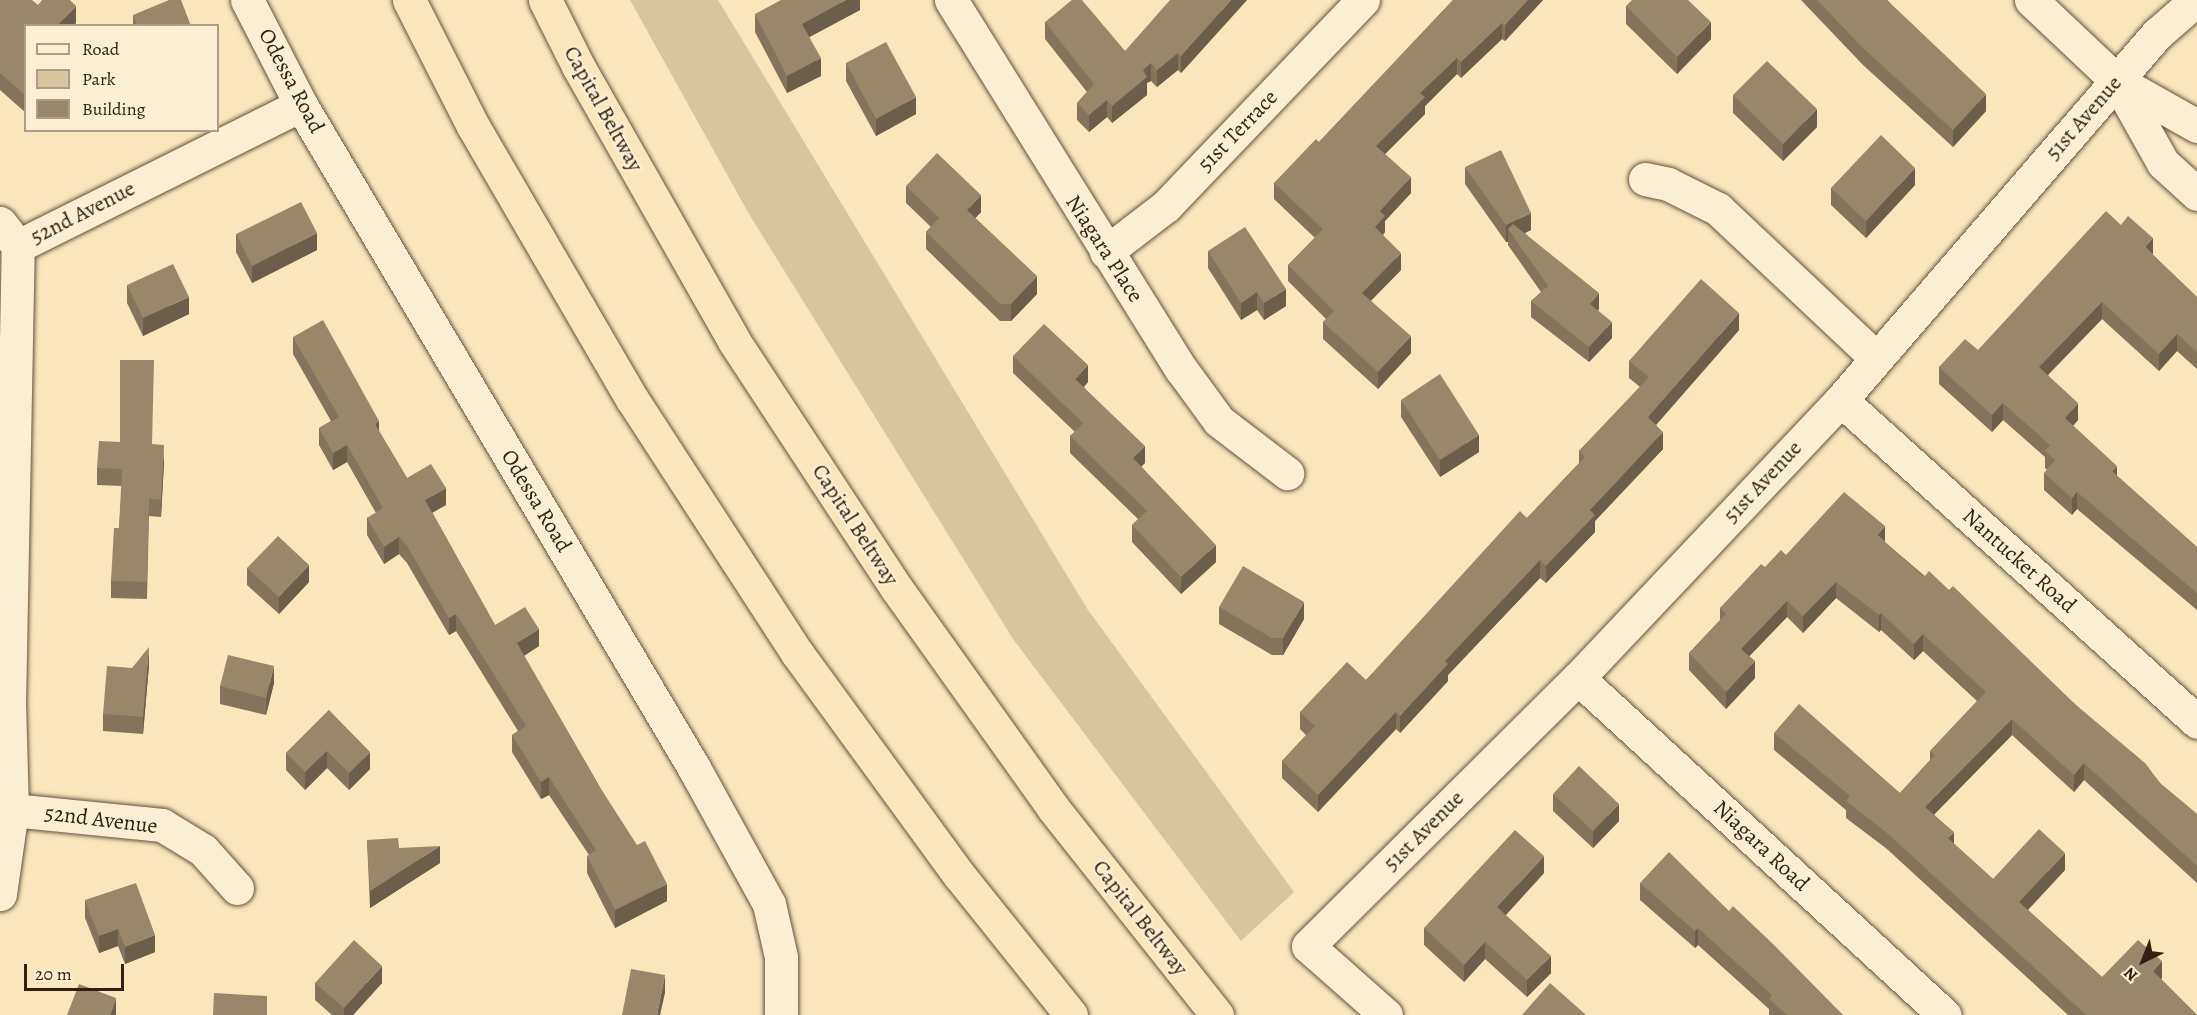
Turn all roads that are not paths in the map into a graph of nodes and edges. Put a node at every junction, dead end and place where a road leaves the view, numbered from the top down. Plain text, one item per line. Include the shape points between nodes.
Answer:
1 (247, 0) edge
2 (409, 0) edge
3 (545, 0) edge
4 (951, 0) edge
5 (1363, 0) edge
6 (2031, 0) edge
7 (2196, 0) edge
8 (2117, 81) junction
9 (301, 105) junction
10 (2197, 126) edge
11 (1646, 179) dead end
12 (2197, 194) edge
13 (9, 234) edge
14 (1106, 252) junction
15 (1875, 357) junction
16 (1841, 400) junction
17 (1287, 472) dead end
18 (1578, 678) junction
19 (5, 704) edge
20 (2197, 722) edge
21 (12, 810) junction
22 (237, 888) dead end
23 (0, 894) edge
24 (781, 1015) edge
25 (1071, 1015) edge
26 (1217, 1015) edge
27 (1386, 1015) edge
28 (1944, 1015) edge

1 - 9 street, Odessa Road
2 - 25 highway via 473,126 657,438 797,653 959,875
3 - 26 highway, Capital Beltway via 578,66 734,341 890,579 1053,808
4 - 14 street, Niagara Place
5 - 14 street, 51st Terrace via 1166,206
6 - 8 street
7 - 8 street, 51st Avenue via 2157,34
8 - 10 street
8 - 12 street via 2163,163
8 - 15 street, 51st Avenue
9 - 13 street, 52nd Avenue
9 - 24 street, Odessa Road via 694,768 769,904 781,957
11 - 15 street via 1676,187 1718,209
13 - 19 street, 52nd Avenue
14 - 17 street, Niagara Place via 1219,421
15 - 16 street, 51st Avenue
16 - 18 street, 51st Avenue
16 - 20 street, Nantucket Road
18 - 27 street, 51st Avenue via 1308,946
18 - 28 street, Niagara Road
19 - 21 street, 52nd Avenue
21 - 22 street, 52nd Avenue via 162,825 203,850
21 - 23 street, 52nd Avenue

